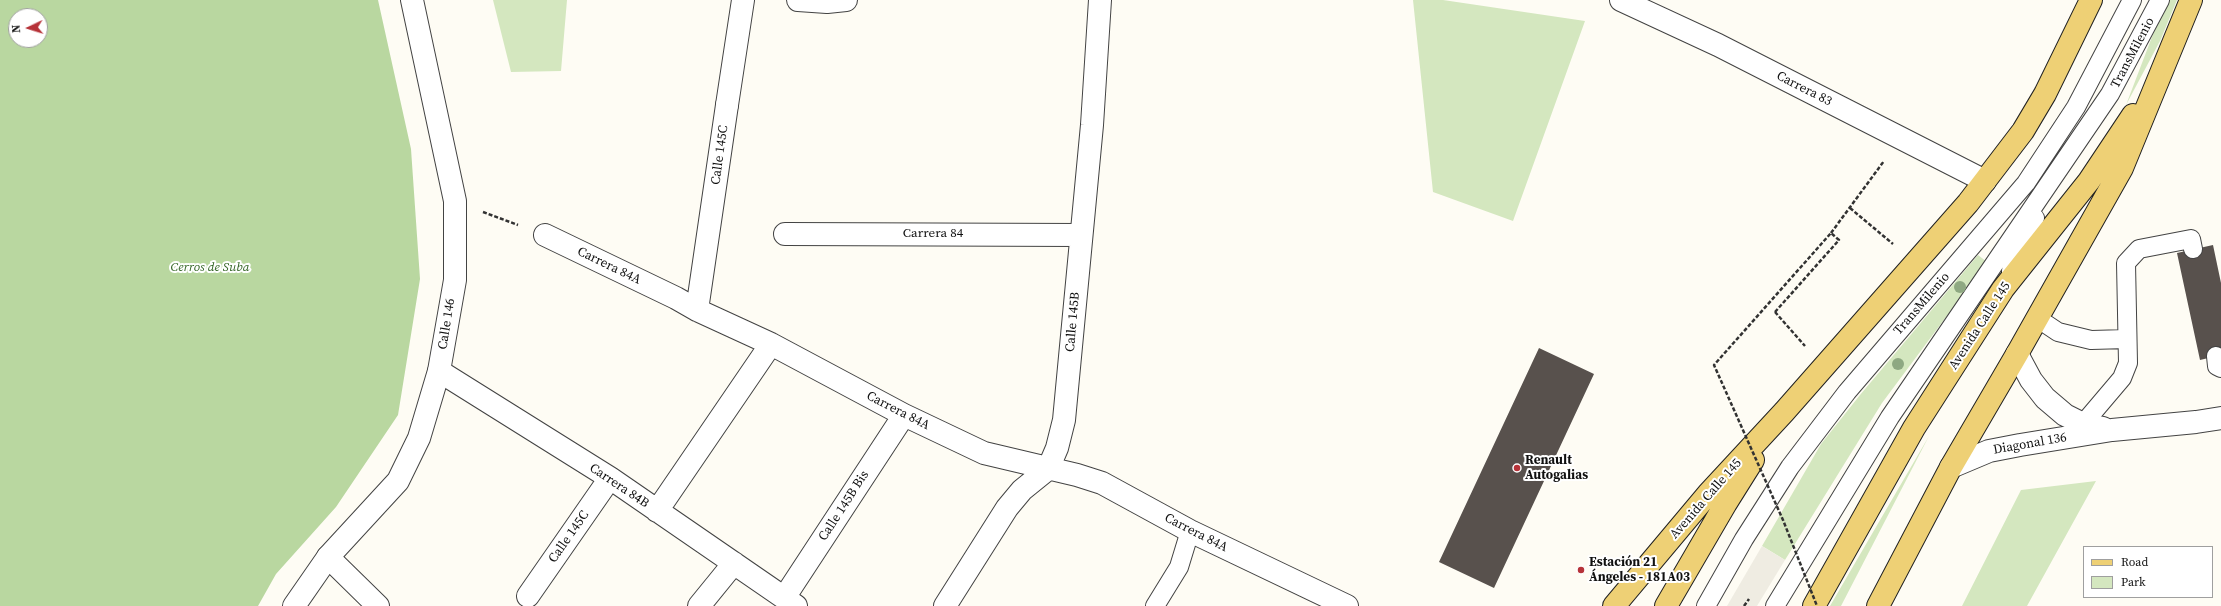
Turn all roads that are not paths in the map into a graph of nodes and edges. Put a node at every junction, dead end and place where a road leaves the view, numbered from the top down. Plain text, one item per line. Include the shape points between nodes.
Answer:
1 (412, 0) edge
2 (743, 0) edge
3 (798, 0) edge
4 (1100, 0) edge
5 (1621, 0) edge
6 (2091, 0) edge
7 (2132, 0) edge
8 (2160, 0) edge
9 (2191, 0) edge
10 (834, 1) edge
11 (2168, 60) junction
12 (2052, 178) junction
13 (1985, 181) junction
14 (785, 234) dead end
15 (545, 235) road end
16 (1081, 235) junction
17 (2193, 249) dead end
18 (2003, 289) junction
19 (697, 310) junction
20 (2038, 318) junction
21 (2127, 339) junction
22 (771, 344) junction
23 (2017, 354) junction
24 (439, 371) junction
25 (1784, 412) junction
26 (904, 415) junction
27 (2221, 418) edge
28 (2083, 424) junction
29 (2112, 430) junction
30 (1951, 467) junction
31 (1048, 469) junction
32 (610, 478) junction
33 (657, 511) junction
34 (1190, 531) junction
35 (328, 557) junction
36 (734, 563) junction
37 (528, 596) dead end
38 (790, 602) edge
39 (294, 606) edge
40 (378, 606) edge
41 (699, 606) edge
42 (945, 606) edge
43 (1155, 606) edge
44 (1347, 606) edge
45 (1614, 606) edge
46 (1666, 606) edge
47 (1706, 606) edge
48 (1775, 606) edge
49 (1816, 606) edge
50 (1878, 606) edge

1 - 24 street, Calle 146 via 455,201 454,280
2 - 19 street, Calle 145C
3 - 10 street
4 - 16 street, Calle 145B via 1092,125
5 - 13 street, Carrera 83 via 1718,44
6 - 13 main road, Avenida Calle 145 via 2046,94 2023,131
7 - 47 lane, TransMilenio via 2076,108 2026,184 1847,392 1790,467 1744,539
8 - 12 lane, TransMilenio via 2110,94
9 - 11 main road, Avenida Calle 145
11 - 18 main road, Avenida Calle 145 via 2089,181
11 - 20 main road, Avenida Calle 145 via 2122,168
12 - 18 lane
12 - 48 lane, TransMilenio via 1890,417
13 - 25 main road, Avenida Calle 145
14 - 16 street, Carrera 84
15 - 19 street, Carrera 84A
16 - 31 street, Calle 145B via 1064,420 1057,448
17 - 21 lane via 2191,239 2139,249 2126,263
18 - 49 main road, Avenida Calle 145 via 1914,428
19 - 22 street, Carrera 84A
20 - 21 lane via 2058,332 2091,340
20 - 23 main road, Avenida Calle 145
21 - 28 lane via 2128,364 2122,378
22 - 26 street, Carrera 84A
22 - 33 street
23 - 28 street, Diagonal 136 via 2031,380 2045,398 2065,415
23 - 30 main road, Avenida Calle 145
24 - 32 street, Carrera 84B
24 - 35 street, Calle 146 via 419,438 398,481
25 - 45 main road, Avenida Calle 145 via 1708,494
25 - 46 main road, Avenida Calle 145 via 1726,503
26 - 31 street, Carrera 84A via 984,453
26 - 38 street, Calle 145B Bis
27 - 29 street, Diagonal 136
28 - 29 street, Diagonal 136
29 - 30 street, Diagonal 136 via 1989,451
30 - 50 main road, Avenida Calle 145
31 - 34 street, Carrera 84A via 1102,483
31 - 42 street, Calle 145B via 1022,490 1007,508
32 - 33 street, Carrera 84B
32 - 37 street, Calle 145C
33 - 36 street, Carrera 84B
34 - 43 lane via 1179,567
34 - 44 street, Carrera 84A
35 - 39 street, Calle 146
35 - 40 street
36 - 38 street, Carrera 84B
36 - 41 street

